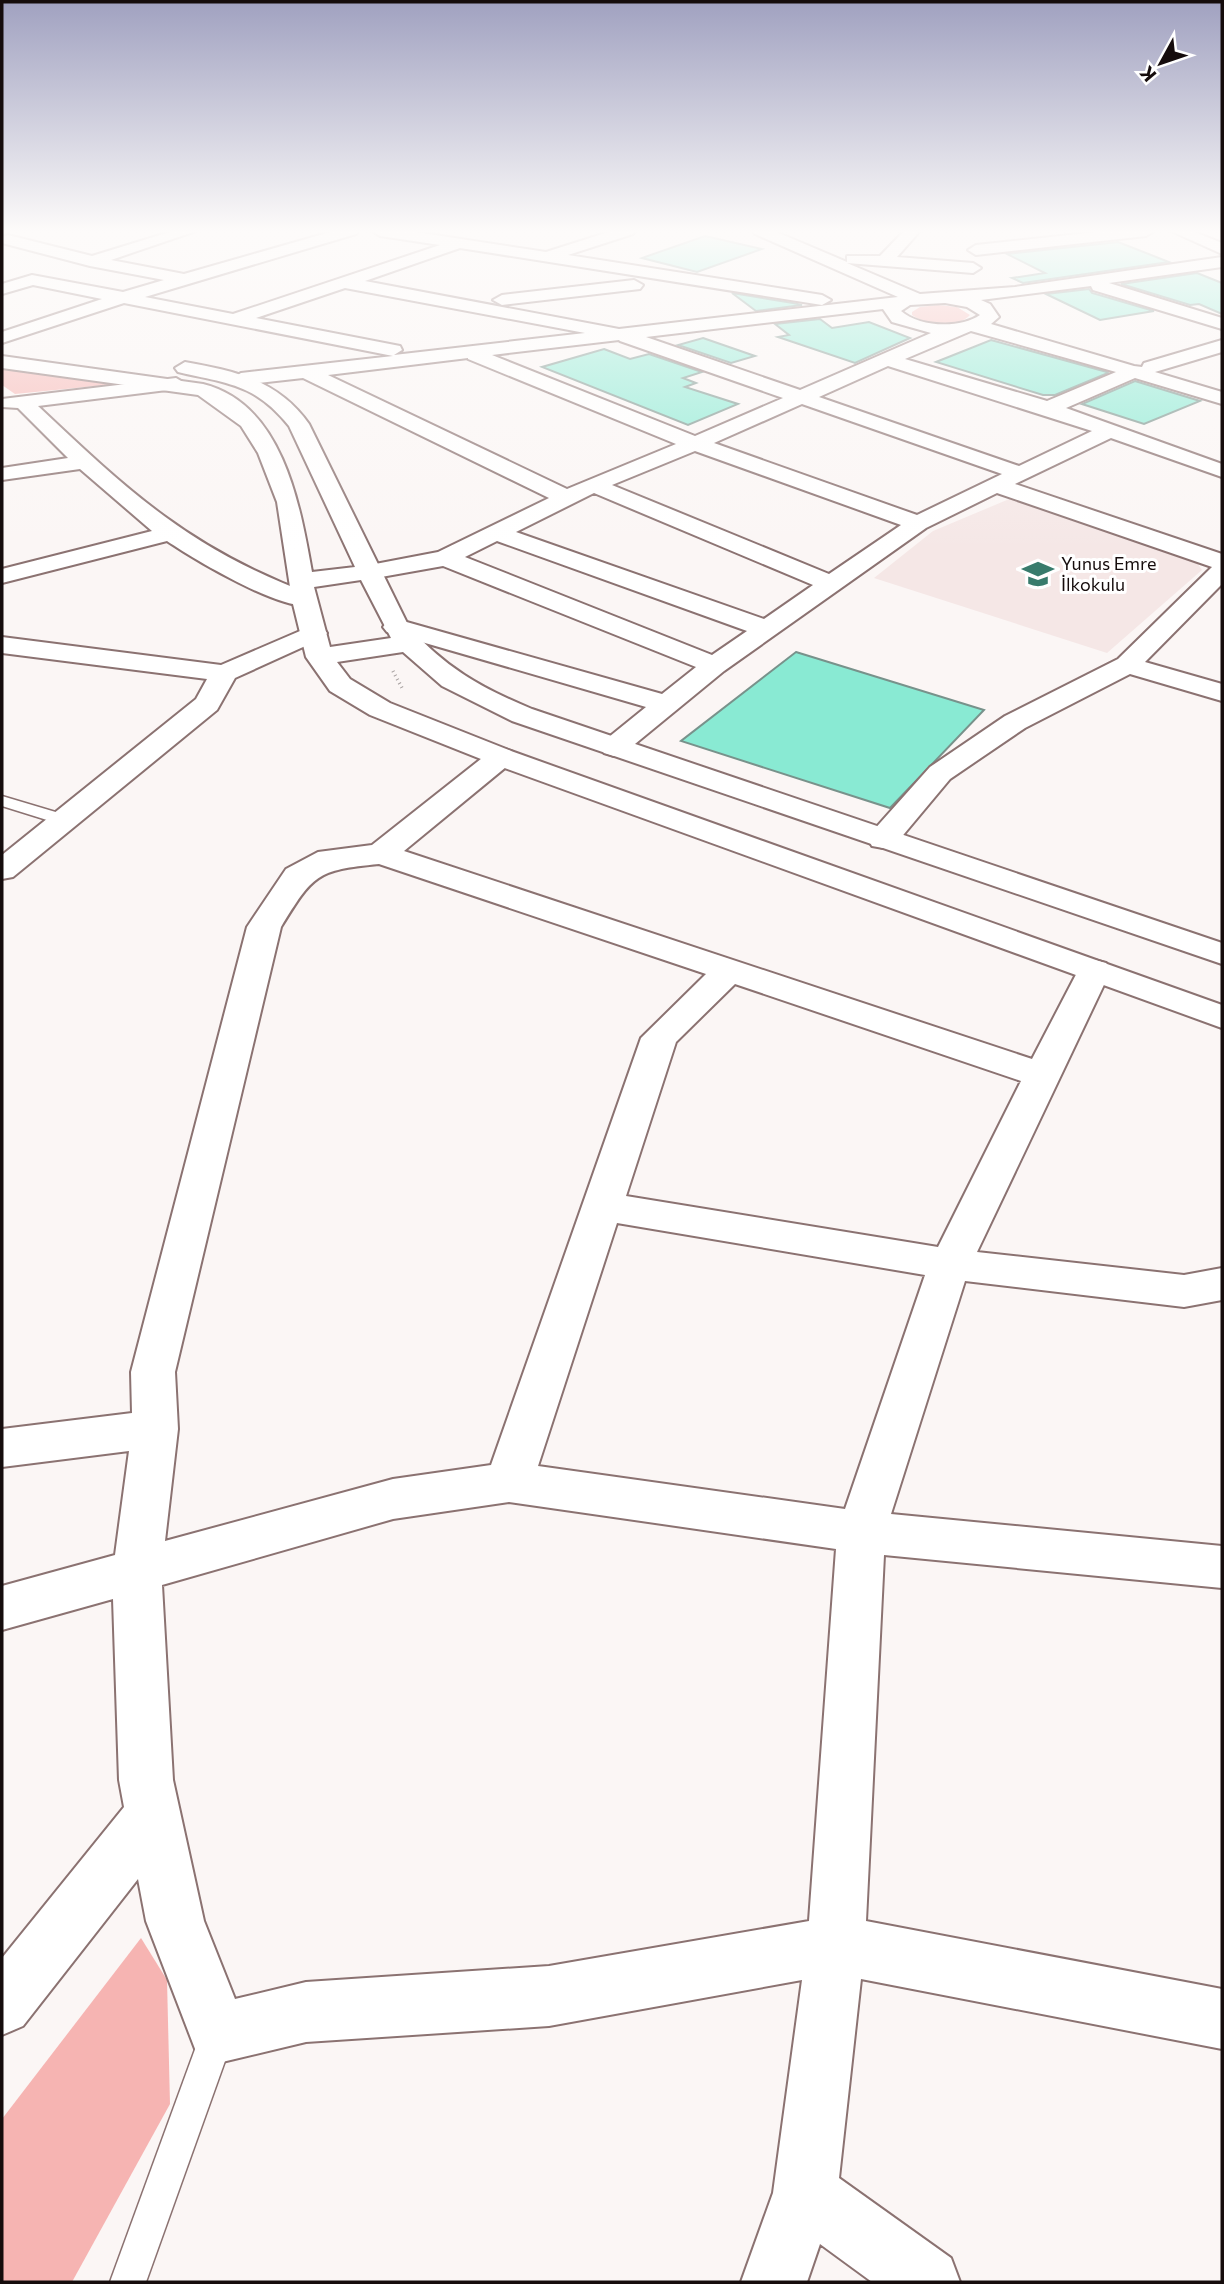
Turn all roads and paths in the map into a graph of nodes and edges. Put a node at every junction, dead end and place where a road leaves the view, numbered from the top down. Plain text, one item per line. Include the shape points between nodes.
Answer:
1 (327, 338) edge
2 (610, 338) edge
3 (629, 338) edge
4 (914, 338) edge
5 (1009, 338) edge
6 (1046, 338) edge
7 (2, 340) edge
8 (1222, 346) edge
9 (469, 353) junction
10 (426, 356) junction
11 (886, 359) junction
12 (2, 362) edge
13 (1143, 369) junction
14 (307, 372) junction
15 (176, 375) junction
16 (241, 379) junction
17 (1222, 389) edge
18 (269, 391) junction
19 (1222, 398) edge
20 (800, 399) junction
21 (10, 401) edge
22 (222, 401) junction
23 (1048, 408) junction
24 (1110, 430) junction
25 (695, 444) junction
26 (87, 462) junction
27 (1222, 471) edge
28 (1020, 473) junction
29 (2, 474) edge
30 (593, 485) junction
31 (995, 485) junction
32 (567, 498) junction
33 (918, 523) junction
34 (173, 533) junction
35 (496, 533) junction
36 (445, 558) junction
37 (1222, 562) edge
38 (1222, 570) edge
39 (370, 572) junction
40 (2, 576) edge
41 (832, 584) junction
42 (303, 590) junction
43 (767, 629) junction
44 (402, 635) junction
45 (2, 645) edge
46 (316, 645) junction
47 (715, 665) junction
48 (1127, 666) junction
49 (223, 673) junction
50 (1222, 693) edge
51 (665, 704) junction
52 (614, 747) junction
53 (501, 757) junction
54 (2, 801) edge
55 (63, 820) junction
56 (883, 839) junction
57 (380, 854) junction
58 (2, 870) edge
59 (1222, 952) edge
60 (730, 970) junction
61 (1094, 970) junction
62 (1222, 1017) edge
63 (1043, 1074) junction
64 (600, 1206) junction
65 (950, 1264) junction
66 (1222, 1284) edge
67 (155, 1429) junction
68 (2, 1448) edge
69 (509, 1482) junction
70 (861, 1532) junction
71 (1222, 1567) edge
72 (137, 1570) junction
73 (2, 1608) edge
74 (153, 1815) junction
75 (836, 1945) junction
76 (2, 2005) edge
77 (1222, 2019) edge
78 (218, 2034) junction
79 (806, 2193) junction
80 (128, 2282) edge
81 (774, 2282) edge
82 (927, 2282) edge

1 - 10 street
2 - 9 street
3 - 20 street
4 - 11 street
5 - 13 street
6 - 13 street
7 - 15 street
8 - 13 street
9 - 10 street
9 - 25 street
10 - 14 street
11 - 20 street
11 - 23 street
12 - 15 street via 144,380
13 - 17 street
13 - 19 street
13 - 23 street
14 - 16 street
14 - 32 street
15 - 16 street
15 - 21 street
15 - 22 street
16 - 18 street
18 - 22 street
18 - 39 street via 299,424
20 - 25 street
20 - 28 street
21 - 26 street
22 - 42 street via 249,422 269,453 288,502
23 - 24 street
24 - 27 street
24 - 28 street
25 - 30 street
25 - 33 street
26 - 29 street
26 - 34 street via 129,502
28 - 31 street
30 - 32 street
30 - 41 street
31 - 33 street
31 - 37 street
32 - 35 street
33 - 41 street
34 - 40 street
34 - 42 street via 258,584
35 - 36 street
35 - 43 street
36 - 39 street
36 - 47 street
38 - 48 street
39 - 42 street
39 - 44 street
41 - 43 street
42 - 46 street
43 - 47 street
44 - 46 street
44 - 51 street
44 - 52 street via 436,671 488,701
45 - 49 street
46 - 49 street
46 - 53 street via 340,685 380,709
47 - 51 street
48 - 50 street
48 - 56 street via 1015,722 940,773
49 - 55 street via 207,704
51 - 52 street
52 - 56 street
53 - 57 street
53 - 61 street
54 - 55 lane
55 - 58 street
56 - 59 street
57 - 60 street
57 - 67 street via 329,859 298,876 264,927 153,1372
60 - 63 street
60 - 64 street via 659,1038
61 - 62 street
61 - 63 street
63 - 65 street
64 - 65 street
64 - 69 street
65 - 66 street via 1184,1291
65 - 70 street
67 - 68 street
67 - 72 street
69 - 70 street
69 - 72 street via 393,1499
70 - 71 street
70 - 75 street
72 - 73 street
72 - 74 street via 146,1780
74 - 76 street
74 - 78 street via 175,1921
75 - 77 street
75 - 78 street via 550,1996 306,2012
75 - 79 street
78 - 80 lane
79 - 81 street
79 - 82 street

